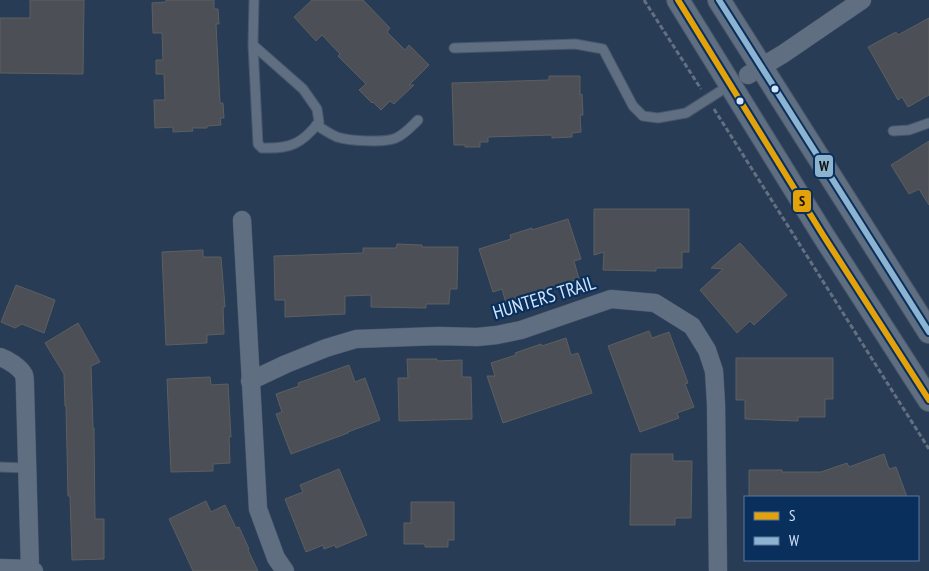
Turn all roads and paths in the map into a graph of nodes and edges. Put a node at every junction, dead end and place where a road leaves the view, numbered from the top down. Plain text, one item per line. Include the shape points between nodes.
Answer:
1 (254, 0) edge
2 (644, 0) edge
3 (678, 0) edge
4 (719, 0) edge
5 (862, 0) edge
6 (253, 45) junction
7 (454, 48) dead end
8 (747, 76) junction
9 (708, 100) junction
10 (418, 120) dead end
11 (929, 123) edge
12 (316, 125) junction
13 (892, 131) dead end
14 (242, 220) dead end
15 (929, 332) edge
16 (0, 357) edge
17 (250, 381) junction
18 (929, 400) edge
19 (929, 449) edge
20 (0, 467) edge
21 (27, 468) junction
22 (0, 568) edge
23 (32, 570) edge
24 (285, 571) edge
25 (718, 571) edge

1 - 6 lane
2 - 9 path
3 - 8 street
4 - 8 street
5 - 8 street
6 - 12 lane via 303,90 317,109 319,122
6 - 12 lane via 258,144 262,148 287,147 305,138
7 - 9 lane via 575,44 603,49 633,106 643,116 658,118 686,113
8 - 9 lane
8 - 15 street
8 - 18 street via 823,235
9 - 19 path
10 - 12 lane via 407,132 394,139 373,141 337,137
11 - 13 lane via 909,130
14 - 17 street
16 - 21 street via 23,374
17 - 24 street via 258,509 276,558
17 - 25 street, HUNTERS TRAIL via 326,348 356,339 497,335 611,299 654,303 692,326 707,350 714,370
20 - 21 lane
21 - 23 street
22 - 23 street

